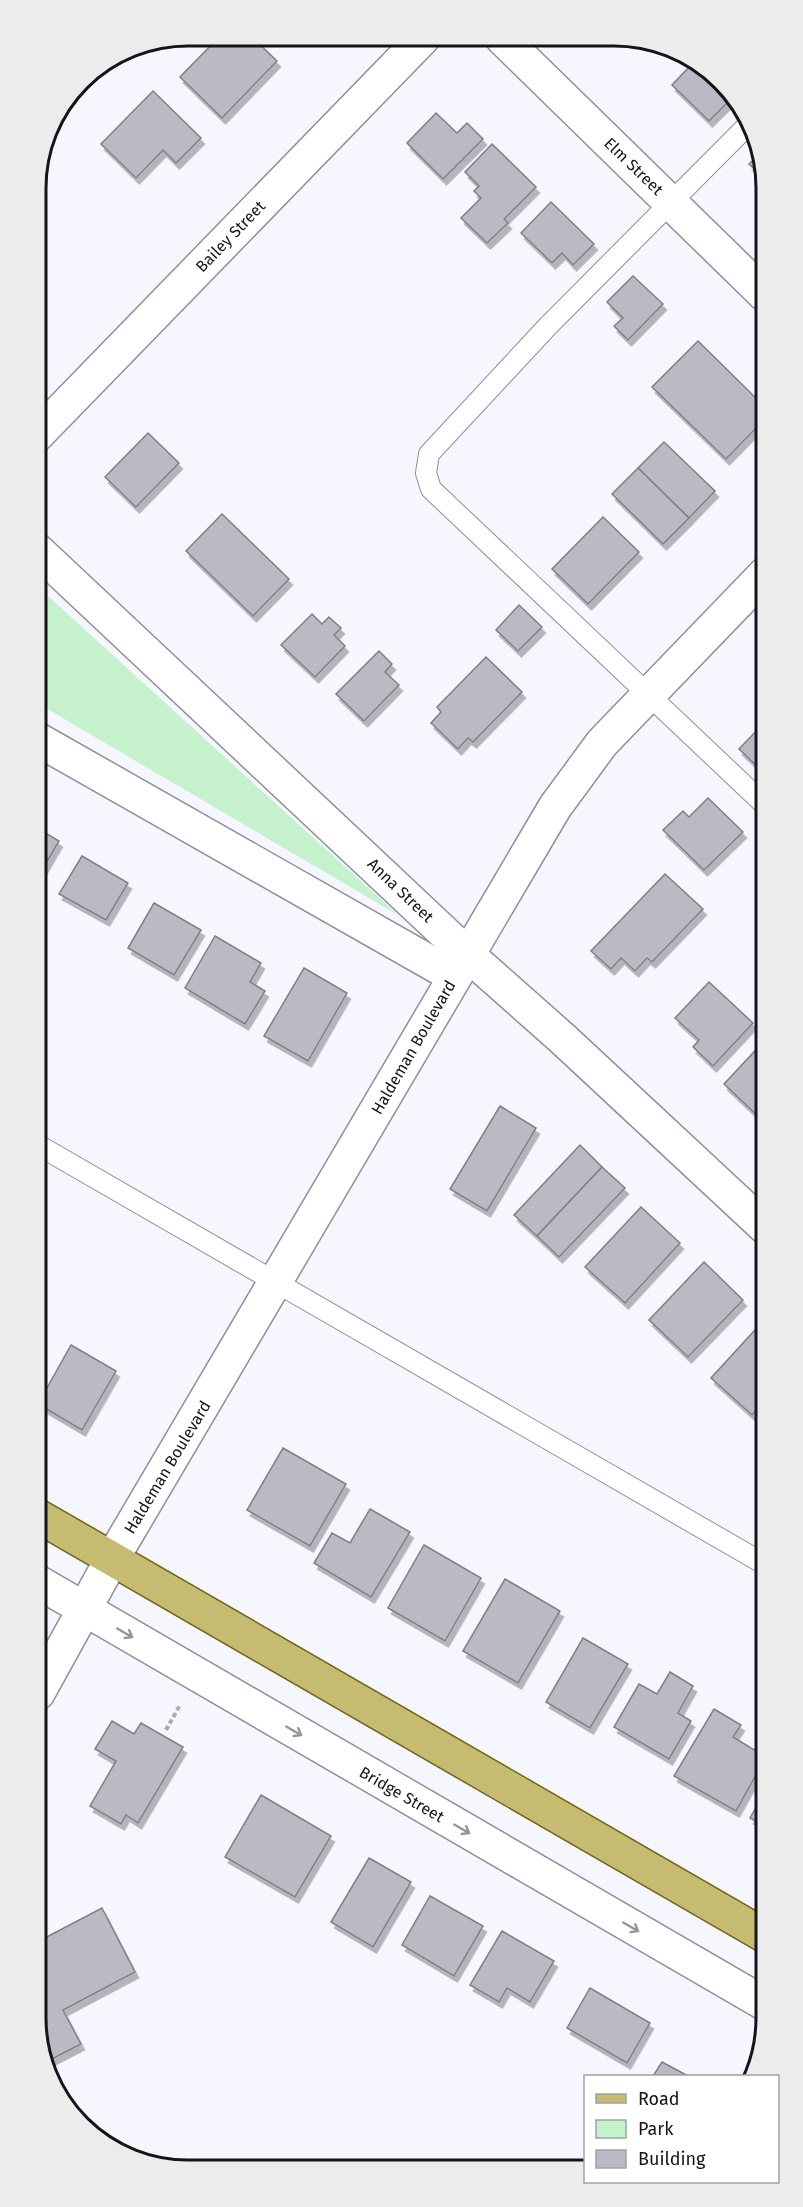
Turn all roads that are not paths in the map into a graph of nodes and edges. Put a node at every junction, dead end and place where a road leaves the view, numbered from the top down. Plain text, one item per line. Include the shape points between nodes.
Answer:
1 (415, 46) edge
2 (510, 46) edge
3 (743, 130) edge
4 (671, 202) junction
5 (756, 286) edge
6 (47, 425) edge
7 (47, 560) edge
8 (756, 583) edge
9 (647, 695) junction
10 (47, 744) edge
11 (756, 797) edge
12 (460, 965) junction
13 (46, 1150) edge
14 (756, 1219) edge
15 (277, 1282) junction
16 (46, 1521) edge
17 (112, 1559) junction
18 (756, 1559) edge
19 (46, 1587) edge
20 (85, 1609) junction
21 (46, 1680) edge
22 (756, 1931) edge
23 (756, 2000) edge

1 - 6 street, Bailey Street
2 - 4 street, Elm Street
3 - 4 lane
4 - 5 street, Elm Street
4 - 9 lane via 429,454 426,473 430,489
7 - 12 street, Anna Street
8 - 9 street, Haldeman Boulevard
9 - 11 lane
9 - 12 street, Haldeman Boulevard via 602,743 555,807
10 - 12 street, Anna Street
12 - 14 street, Anna Street via 563,1039
12 - 15 street, Haldeman Boulevard
13 - 15 lane
15 - 17 street, Haldeman Boulevard
15 - 18 lane
16 - 17 main road
17 - 20 street, Haldeman Boulevard
17 - 22 main road
19 - 20 street, Bridge Street
20 - 21 street, Haldeman Boulevard
20 -> 23 street, Bridge Street

